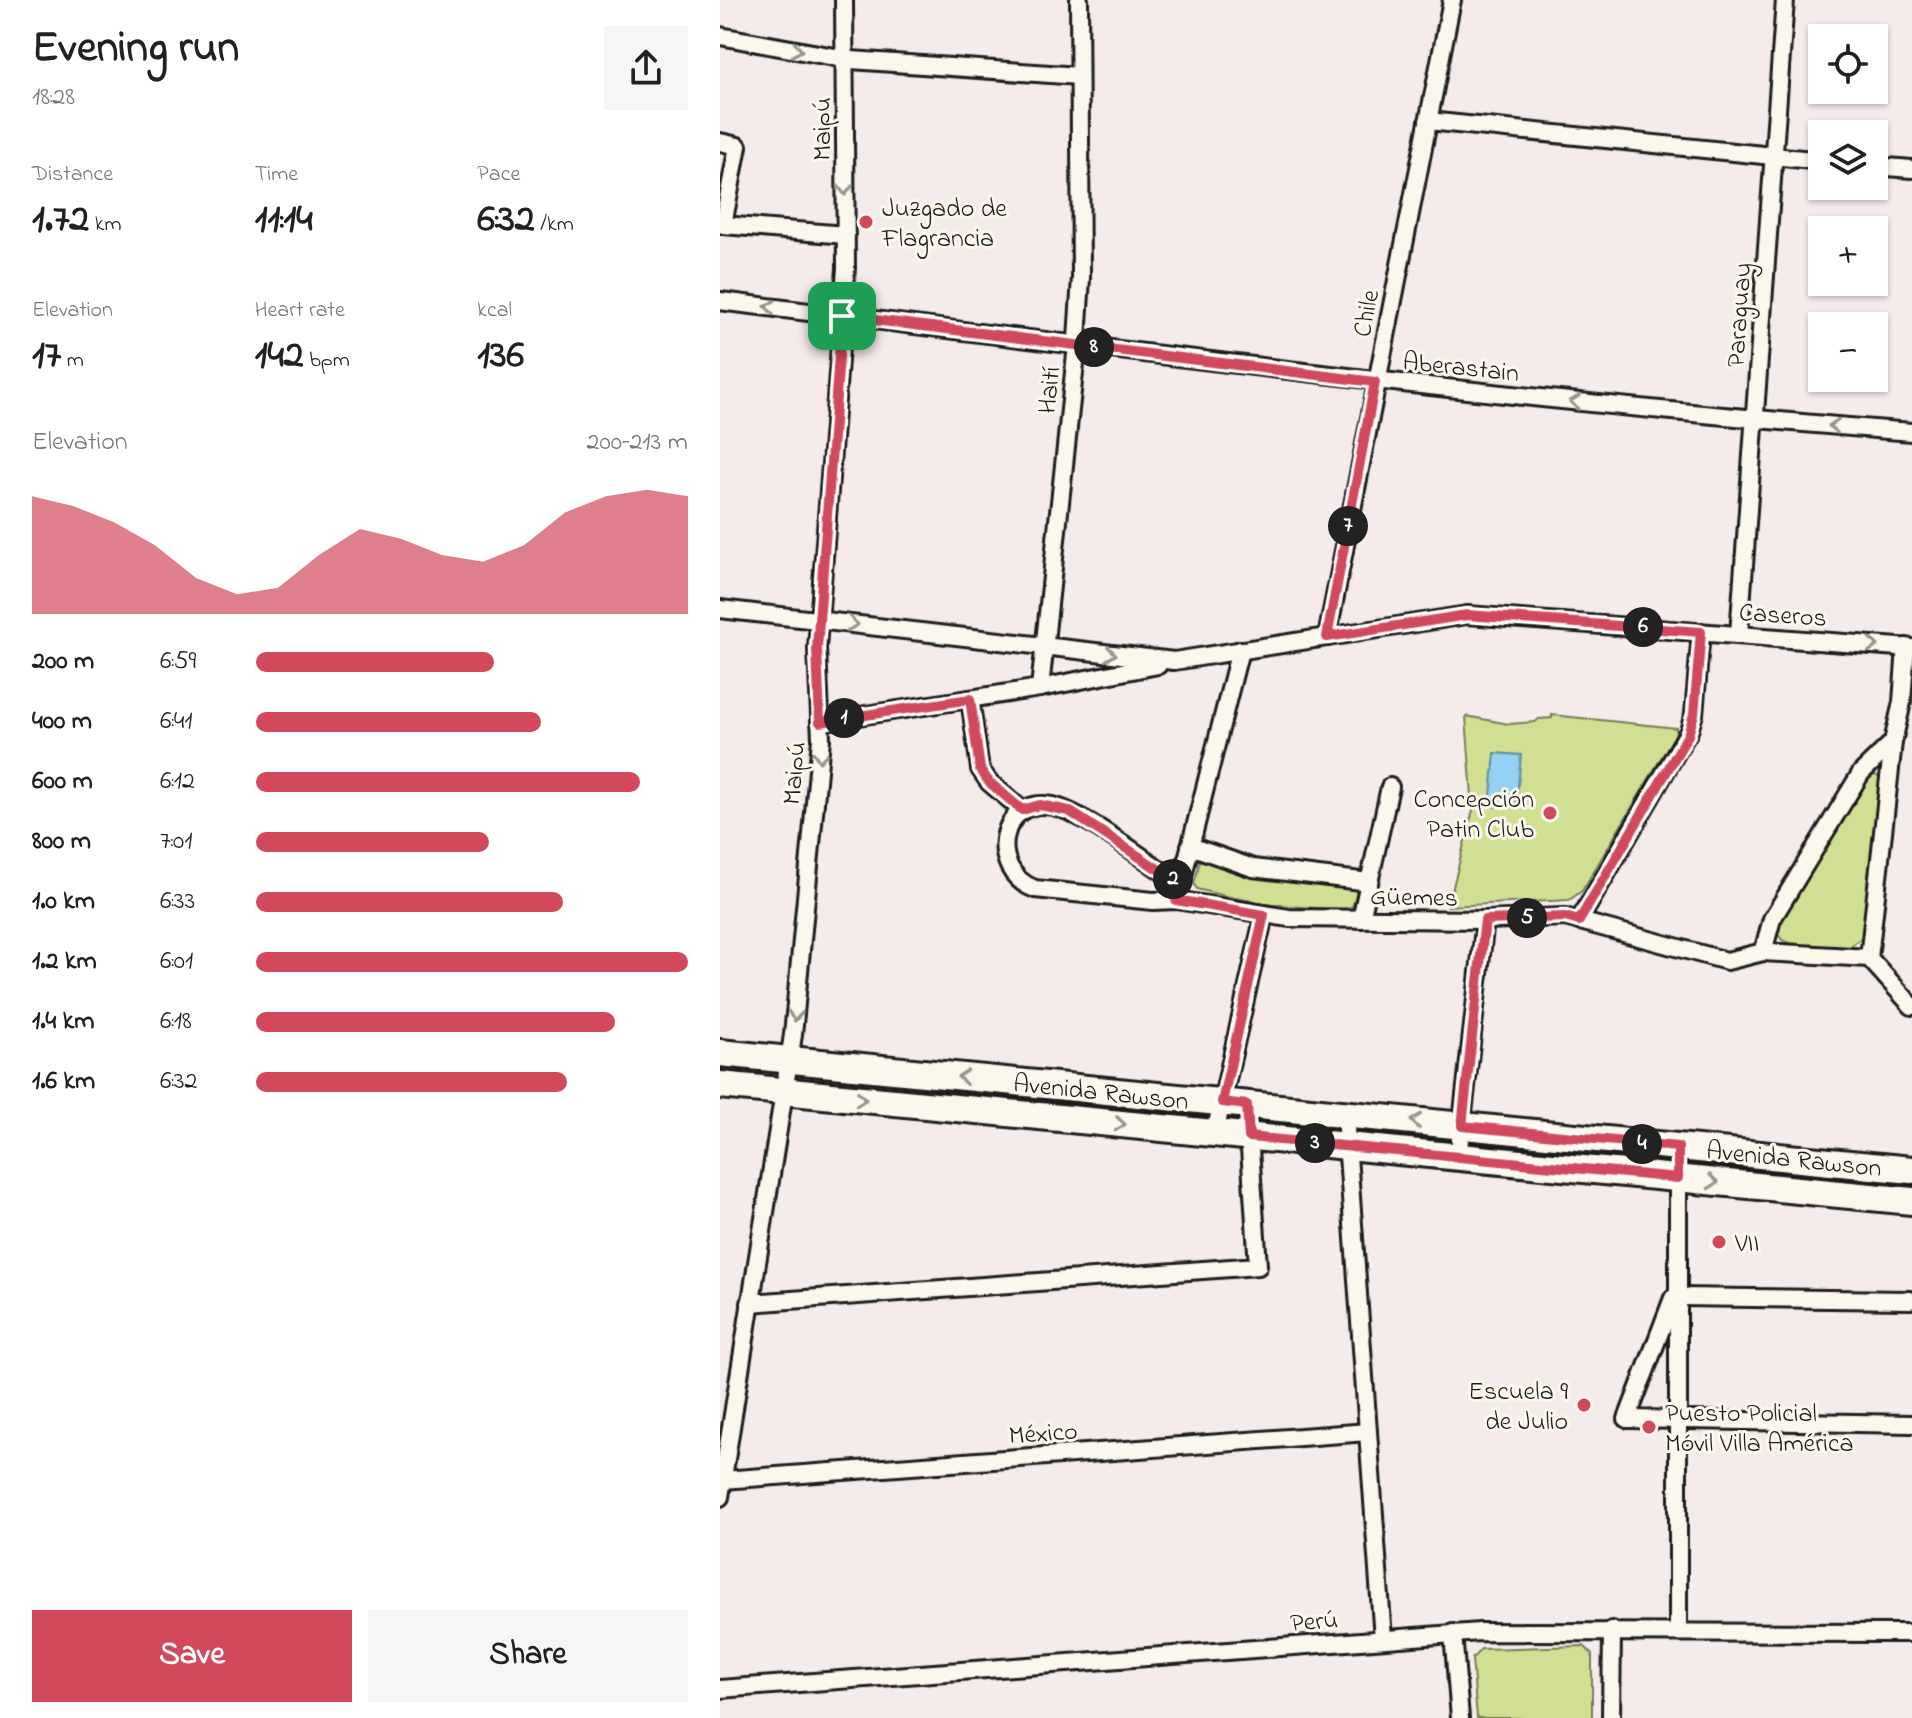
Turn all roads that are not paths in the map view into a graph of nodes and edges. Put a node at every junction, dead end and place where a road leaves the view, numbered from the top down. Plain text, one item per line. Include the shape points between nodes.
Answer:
1 (844, 0) edge
2 (1079, 0) edge
3 (1452, 0) edge
4 (1785, 0) edge
5 (720, 36) edge
6 (844, 59) junction
7 (1079, 76) junction
8 (1428, 121) junction
9 (720, 142) edge
10 (1774, 157) junction
11 (1808, 160) edge
12 (1888, 167) edge
13 (1912, 169) edge
14 (722, 225) edge
15 (846, 235) junction
16 (720, 301) edge
17 (842, 316) junction
18 (1077, 345) junction
19 (1375, 382) junction
20 (1755, 420) junction
21 (1912, 432) edge
22 (720, 609) edge
23 (819, 620) junction
24 (1701, 632) junction
25 (1739, 634) junction
26 (1327, 637) junction
27 (1044, 646) junction
28 (1909, 648) edge
29 (1240, 650) junction
30 (1174, 661) junction
31 (1040, 688) junction
32 (970, 699) junction
33 (820, 722) junction
34 (1893, 742) junction
35 (1390, 787) dead end
36 (1022, 810) junction
37 (1190, 846) junction
38 (1369, 882) junction
39 (1178, 892) junction
40 (1264, 915) junction
41 (1361, 919) junction
42 (1485, 920) junction
43 (1579, 921) junction
44 (1763, 952) junction
45 (1869, 958) junction
46 (1912, 1006) edge
47 (720, 1053) edge
48 (789, 1060) junction
49 (720, 1085) edge
50 (784, 1091) junction
51 (1235, 1104) junction
52 (1345, 1114) junction
53 (1462, 1126) junction
54 (1215, 1133) junction
55 (1249, 1137) junction
56 (1347, 1146) junction
57 (1678, 1147) junction
58 (1458, 1157) junction
59 (1912, 1170) edge
60 (1678, 1178) junction
61 (1912, 1201) edge
62 (1678, 1291) junction
63 (1910, 1300) dead end
64 (750, 1303) junction
65 (1678, 1420) junction
66 (1912, 1424) edge
67 (1368, 1432) junction
68 (721, 1488) edge
69 (1612, 1630) junction
70 (1678, 1630) junction
71 (1453, 1633) junction
72 (1912, 1633) edge
73 (1383, 1639) junction
74 (720, 1689) edge
75 (1460, 1718) edge
76 (1611, 1718) edge

1 - 6 street, Maipú
2 - 7 street, Haití
3 - 8 street, Chile
4 - 10 street, Paraguay
5 -> 6 street
6 - 7 street
6 -> 15 street, Maipú
7 - 18 street, Haití
8 - 10 street
8 - 19 street, Chile
9 - 14 street via 738,146
10 - 11 street
10 - 20 street, Paraguay
12 - 13 street
14 - 15 street
15 - 17 street, Maipú
17 -> 16 street, Aberastain
17 - 18 street, Aberastain
17 - 23 street, Maipú
18 - 19 street, Aberastain
18 - 27 street, Haití
20 -> 19 street, Aberastain
19 - 26 street, Chile
21 -> 20 street, Aberastain
20 - 25 street, Paraguay
22 - 23 street, Caseros
23 -> 27 street, Caseros
23 - 33 street, Maipú
24 - 25 street, Caseros
24 - 26 street, Caseros via 1467,615
24 - 43 street via 1688,735
25 -> 28 street, Caseros
26 - 29 street, Caseros
27 -> 30 street, Caseros
27 - 31 street, Haití
28 - 34 street
29 - 30 street, Caseros
29 - 37 street
30 - 31 street, Caseros
31 - 32 street, Caseros
32 - 33 street, Caseros
32 - 36 street via 980,769
33 -> 48 street, Maipú
34 - 44 street via 1861,773 1772,919
34 - 45 street
35 - 38 street
36 - 39 street, Güemes via 1040,805 1069,811
36 - 39 street, Güemes via 1007,831 1004,852 1016,878 1026,886 1153,901
37 - 38 street, Güemes via 1253,868
37 - 39 street
38 - 41 street
39 - 40 street, Güemes
40 - 41 street, Güemes
40 - 51 street
41 - 42 street, Güemes
42 - 43 street, Güemes
42 - 53 street
43 - 44 street, Güemes via 1727,961
44 - 45 street, Güemes
45 - 46 street
47 - 48 main road, Avenida Rawson
48 - 50 street, Maipú
51 -> 48 main road, Avenida Rawson
49 - 50 main road, Avenida Rawson
50 -> 54 main road, Avenida Rawson
50 - 64 street, Maipú
51 - 52 main road, Avenida Rawson
51 - 54 street
51 - 55 street
53 -> 52 main road, Avenida Rawson
52 - 56 street
53 - 57 main road, Avenida Rawson
53 - 58 street
54 - 55 main road, Avenida Rawson
55 - 56 main road, Avenida Rawson
55 - 64 street via 1258,1266
56 - 58 main road, Avenida Rawson
56 - 67 street
57 - 59 main road, Avenida Rawson
57 - 60 street
58 - 60 main road, Avenida Rawson
60 -> 61 main road, Avenida Rawson
60 - 62 street
62 - 63 street
62 - 65 street
62 - 65 street via 1627,1419
64 - 68 street, Maipú
65 - 66 street
65 - 70 street
67 - 68 street, México
67 - 73 street
69 - 70 street, Perú
69 - 71 street, Perú
69 - 76 street
70 - 72 street, Perú
71 - 73 street, Perú
71 - 75 street
73 - 74 street, Perú

